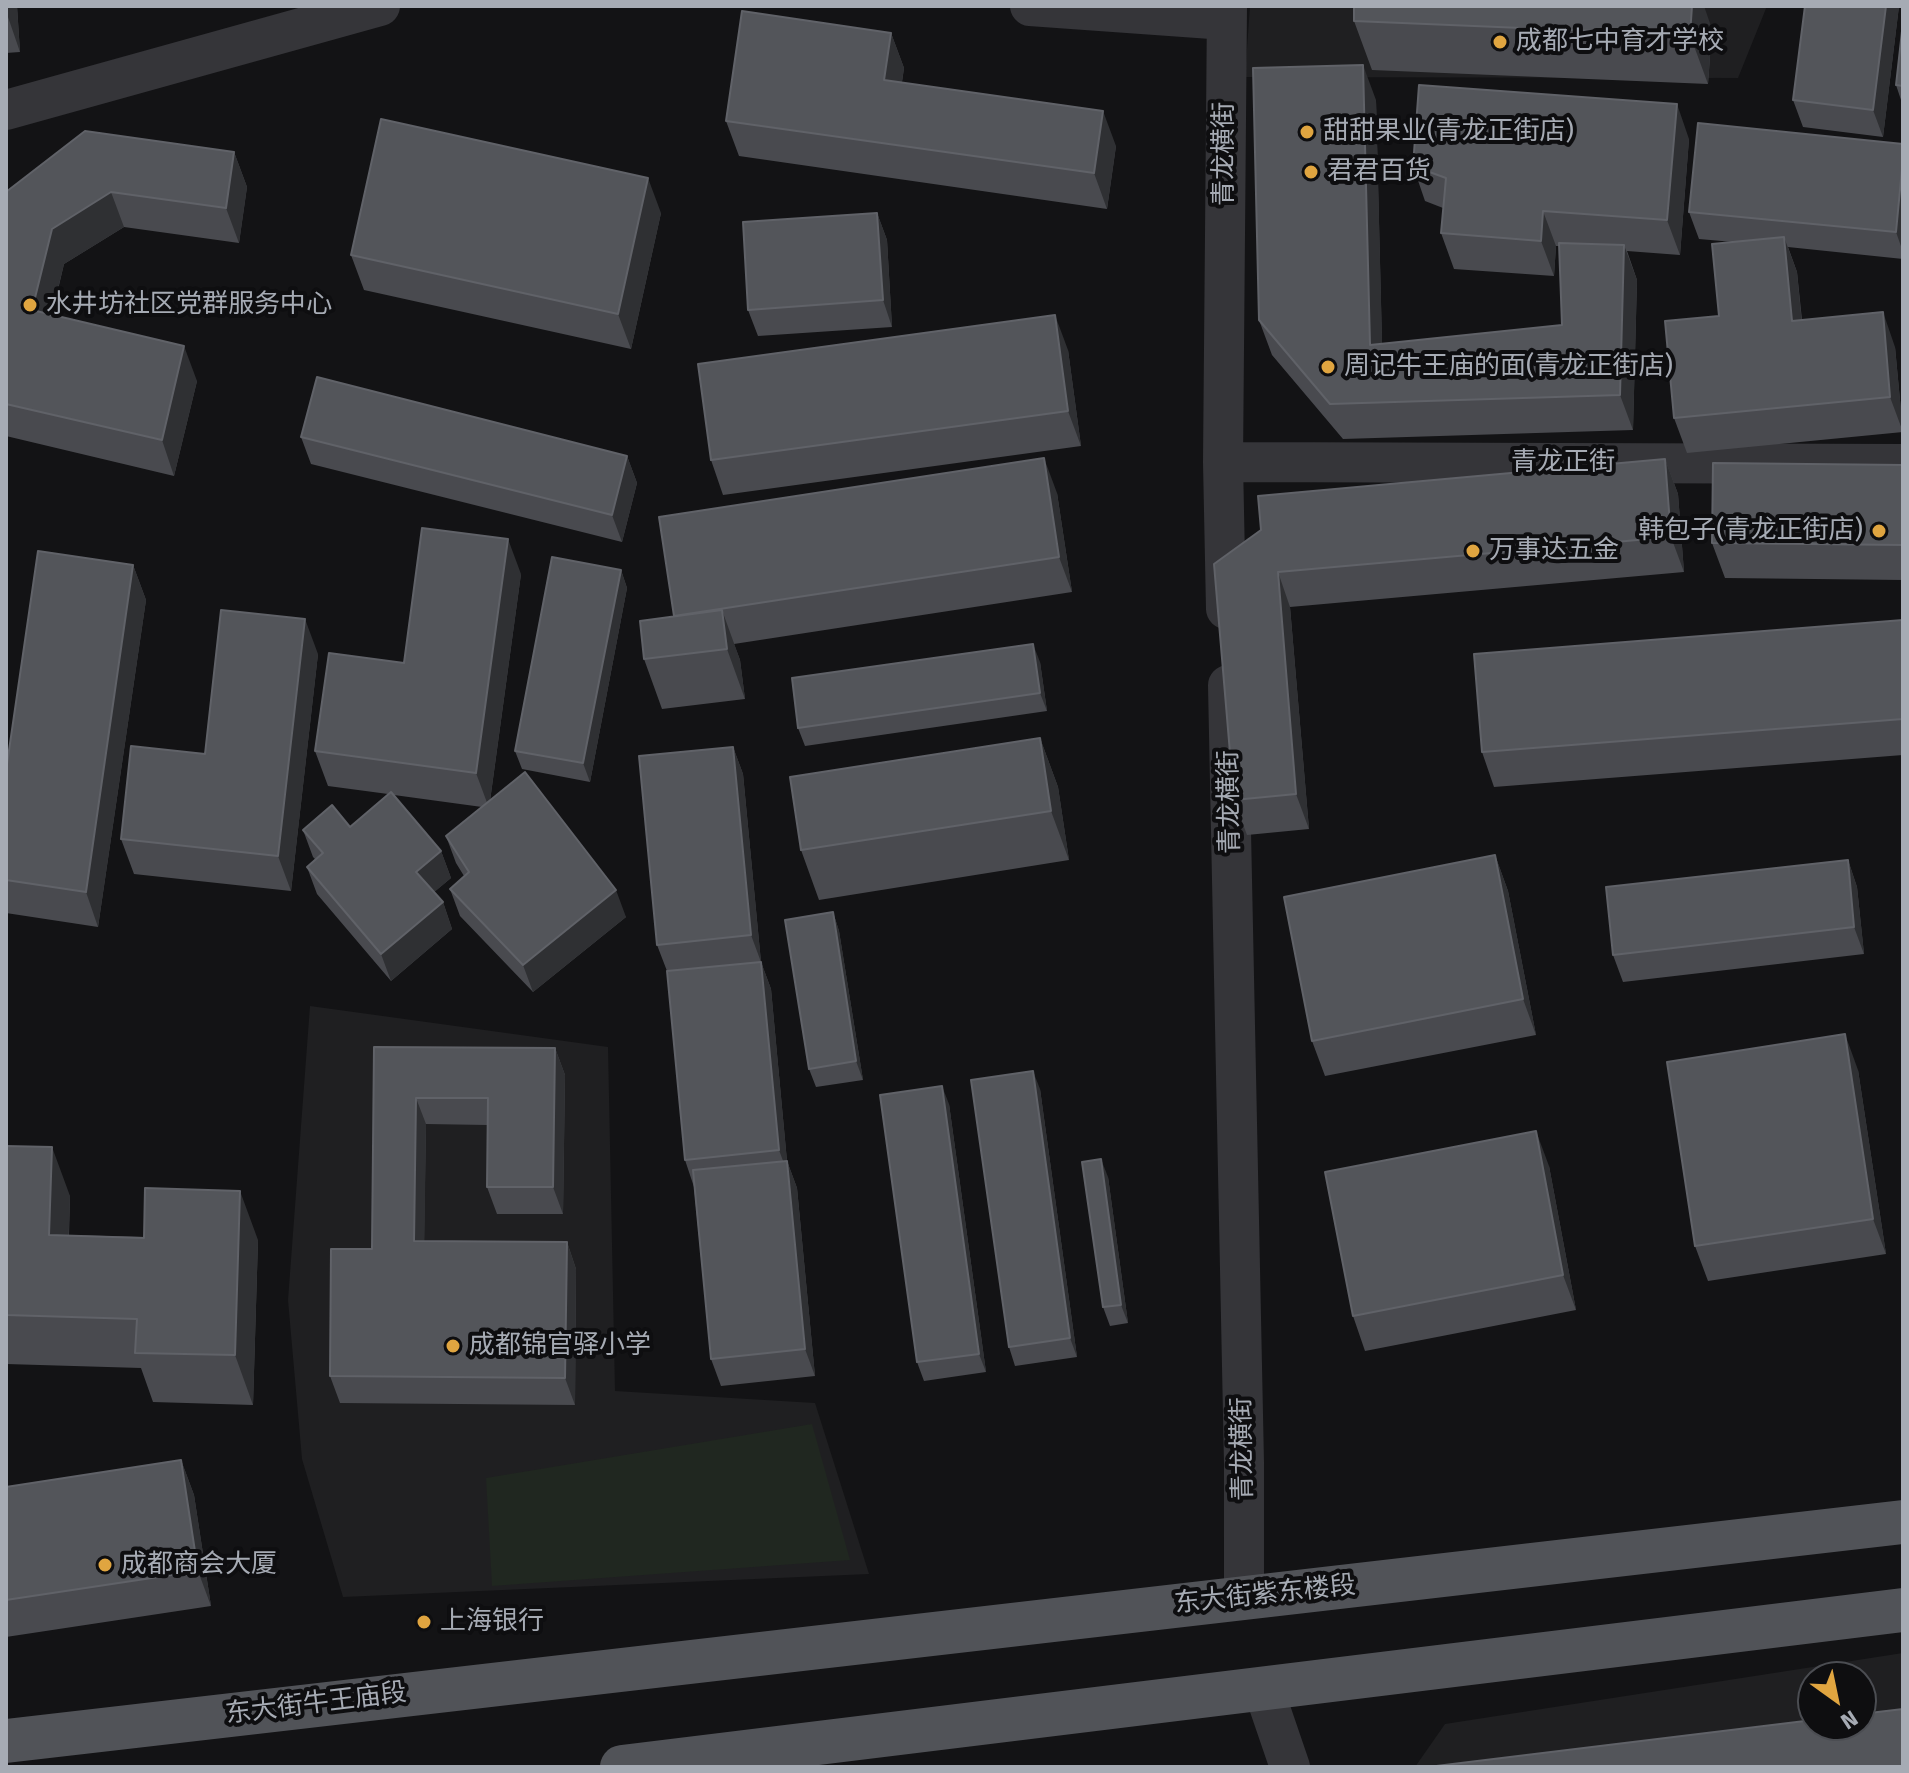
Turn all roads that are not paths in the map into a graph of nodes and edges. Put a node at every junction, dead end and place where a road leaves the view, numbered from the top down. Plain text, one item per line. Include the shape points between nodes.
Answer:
1 (380, 6) edge
2 (1030, 6) edge
3 (1226, 13) edge
4 (8, 113) edge
5 (1223, 462) junction
6 (1903, 464) edge
7 (1903, 1522) edge
8 (1244, 1597) junction
9 (1903, 1610) edge
10 (627, 1667) joint
11 (1263, 1688) junction
12 (6, 1741) edge
13 (637, 1766) edge
14 (1290, 1767) edge

1 - 4 street
2 - 3 street
3 - 5 street, 青龙横街
5 - 6 street, 青龙正街
5 - 8 street, 青龙横街
7 - 8 main road, 东大街紫东楼段
8 - 10 main road, 东大街紫东楼段
9 - 11 main road
10 - 12 main road, 东大街牛王庙段
11 - 13 main road
11 - 14 street

